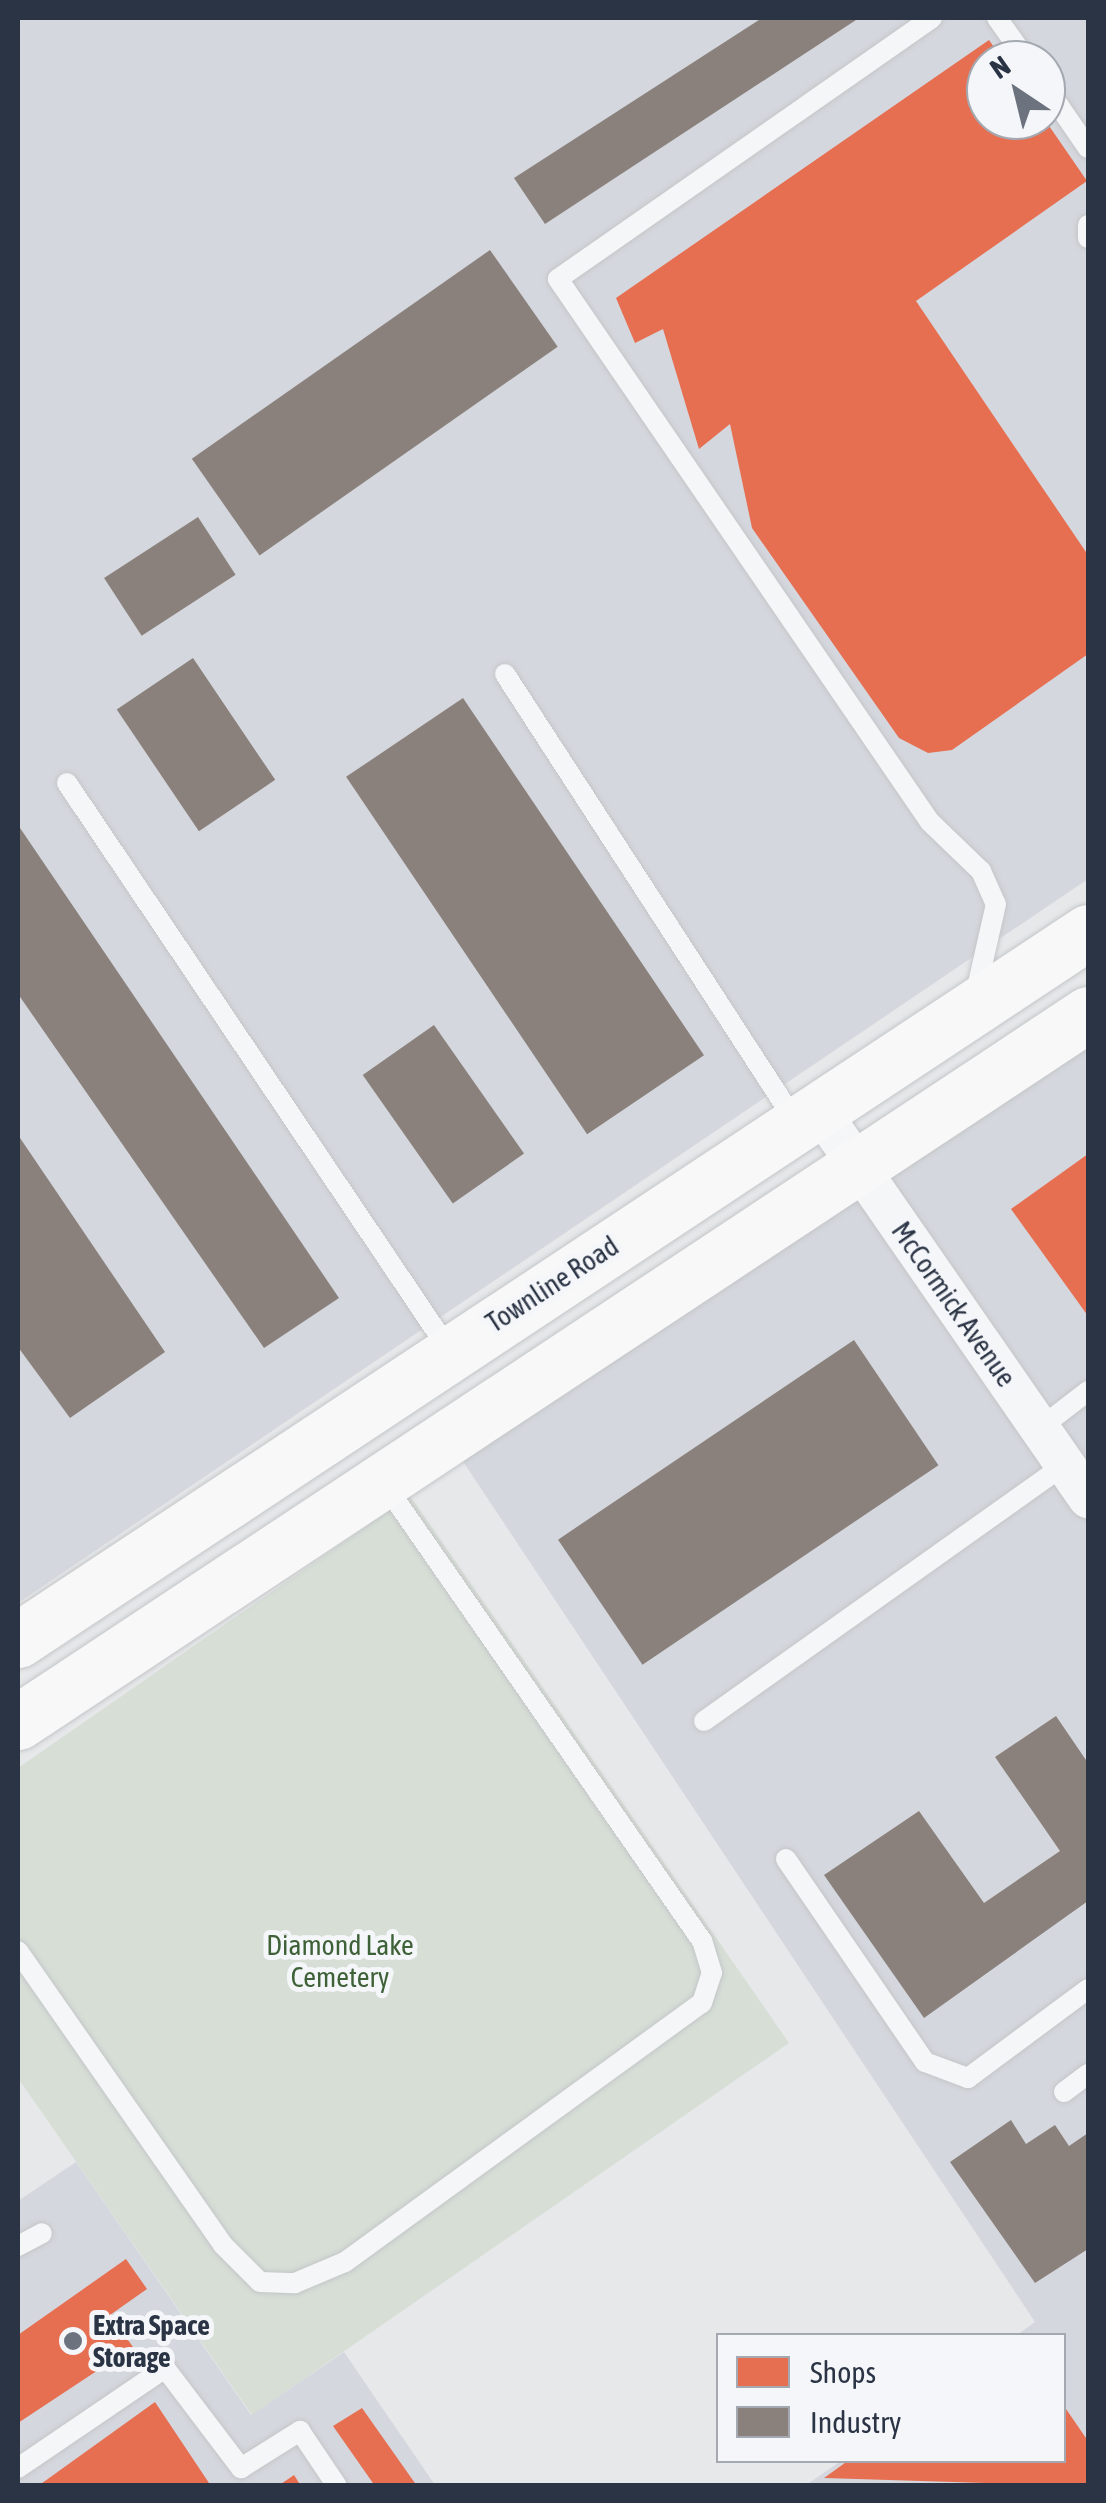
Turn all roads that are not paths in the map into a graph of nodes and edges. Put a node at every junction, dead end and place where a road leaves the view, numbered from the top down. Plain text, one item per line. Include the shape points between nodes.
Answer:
1 (932, 18) edge
2 (998, 18) edge
3 (1013, 40) edge
4 (1066, 116) edge
5 (1088, 148) edge
6 (1088, 225) edge
7 (1088, 238) edge
8 (505, 674) dead end
9 (67, 783) dead end
10 (1088, 932) edge
11 (968, 1012) junction
12 (1088, 1014) edge
13 (809, 1118) junction
14 (856, 1164) junction
15 (449, 1350) junction
16 (1088, 1391) edge
17 (1040, 1428) junction
18 (1065, 1464) junction
19 (379, 1476) junction
20 (1088, 1498) edge
21 (18, 1640) edge
22 (704, 1721) dead end
23 (18, 1722) edge
24 (786, 1859) dead end
25 (18, 1951) edge
26 (1088, 1989) edge
27 (1088, 2074) edge
28 (1064, 2092) dead end
29 (42, 2233) dead end
30 (18, 2246) edge
31 (18, 2468) edge
32 (337, 2486) edge

1 - 11 lane via 558,279 930,822 982,871 996,904 992,952
2 - 3 lane
4 - 5 lane
6 - 7 lane
8 - 13 lane
9 - 15 lane
10 - 11 main road, Townline Road
11 - 13 main road, Townline Road
12 - 14 main road
13 - 14 street, McCormick Avenue
13 - 15 main road, Townline Road
14 - 17 street, McCormick Avenue
14 - 19 main road
15 - 21 main road, Townline Road
16 - 17 lane
17 - 18 street, McCormick Avenue
18 - 20 street, McCormick Avenue
18 - 22 lane
19 - 23 main road
19 - 25 lane via 702,1941 712,1973 702,2002 345,2262 295,2283 260,2282 224,2245
24 - 26 lane via 925,2062 968,2078
27 - 28 lane
29 - 30 lane
31 - 32 lane via 165,2368 241,2468 300,2431

